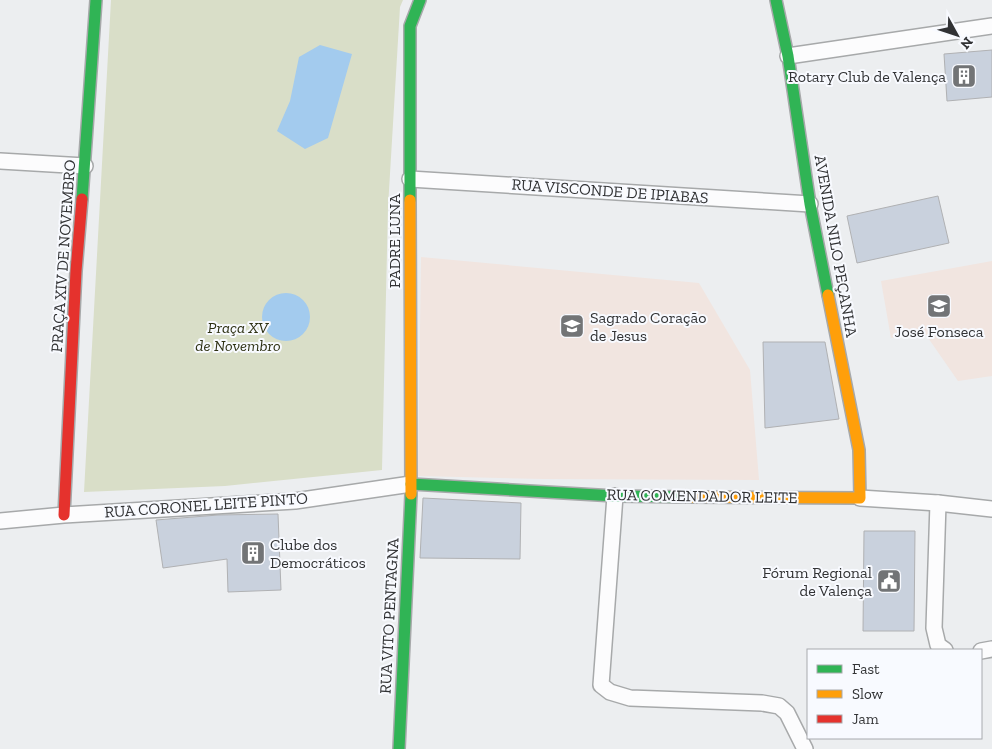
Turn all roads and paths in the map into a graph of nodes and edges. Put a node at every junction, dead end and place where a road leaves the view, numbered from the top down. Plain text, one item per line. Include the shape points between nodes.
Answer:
1 (96, 0) edge
2 (420, 0) edge
3 (776, 0) edge
4 (992, 26) edge
5 (788, 56) junction
6 (0, 161) edge
7 (85, 166) junction
8 (410, 179) junction
9 (810, 204) junction
10 (411, 484) junction
11 (614, 496) junction
12 (860, 498) junction
13 (938, 503) junction
14 (992, 509) edge
15 (64, 515) junction
16 (0, 521) edge
17 (943, 649) edge
18 (399, 749) edge
19 (805, 749) edge

1 - 7 street, PRAÇA XIV DE NOVEMBRO
2 - 8 street, PADRE LUNA via 410,26
3 - 5 street, AVENIDA NILO PEÇANHA
4 - 5 street
5 - 9 street, AVENIDA NILO PEÇANHA
6 - 7 street
7 - 15 street, PRAÇA XIV DE NOVEMBRO via 76,271
8 - 9 street, RUA VISCONDE DE IPIABAS
8 - 10 street, PADRE LUNA
9 - 12 street, AVENIDA NILO PEÇANHA via 859,450
10 - 11 street, RUA COMENDADOR LEITE
10 - 15 street, RUA CORONEL LEITE PINTO via 295,501
10 - 18 street, RUA VITO PENTAGNA
11 - 12 street, RUA COMENDADOR LEITE
11 - 19 street via 601,685 619,696 779,706 787,714
12 - 13 street, RUA COMENDADOR LEITE
13 - 14 street, RUA COMENDADOR LEITE
13 - 17 street via 934,628 938,646
15 - 16 street, RUA CORONEL LEITE PINTO

